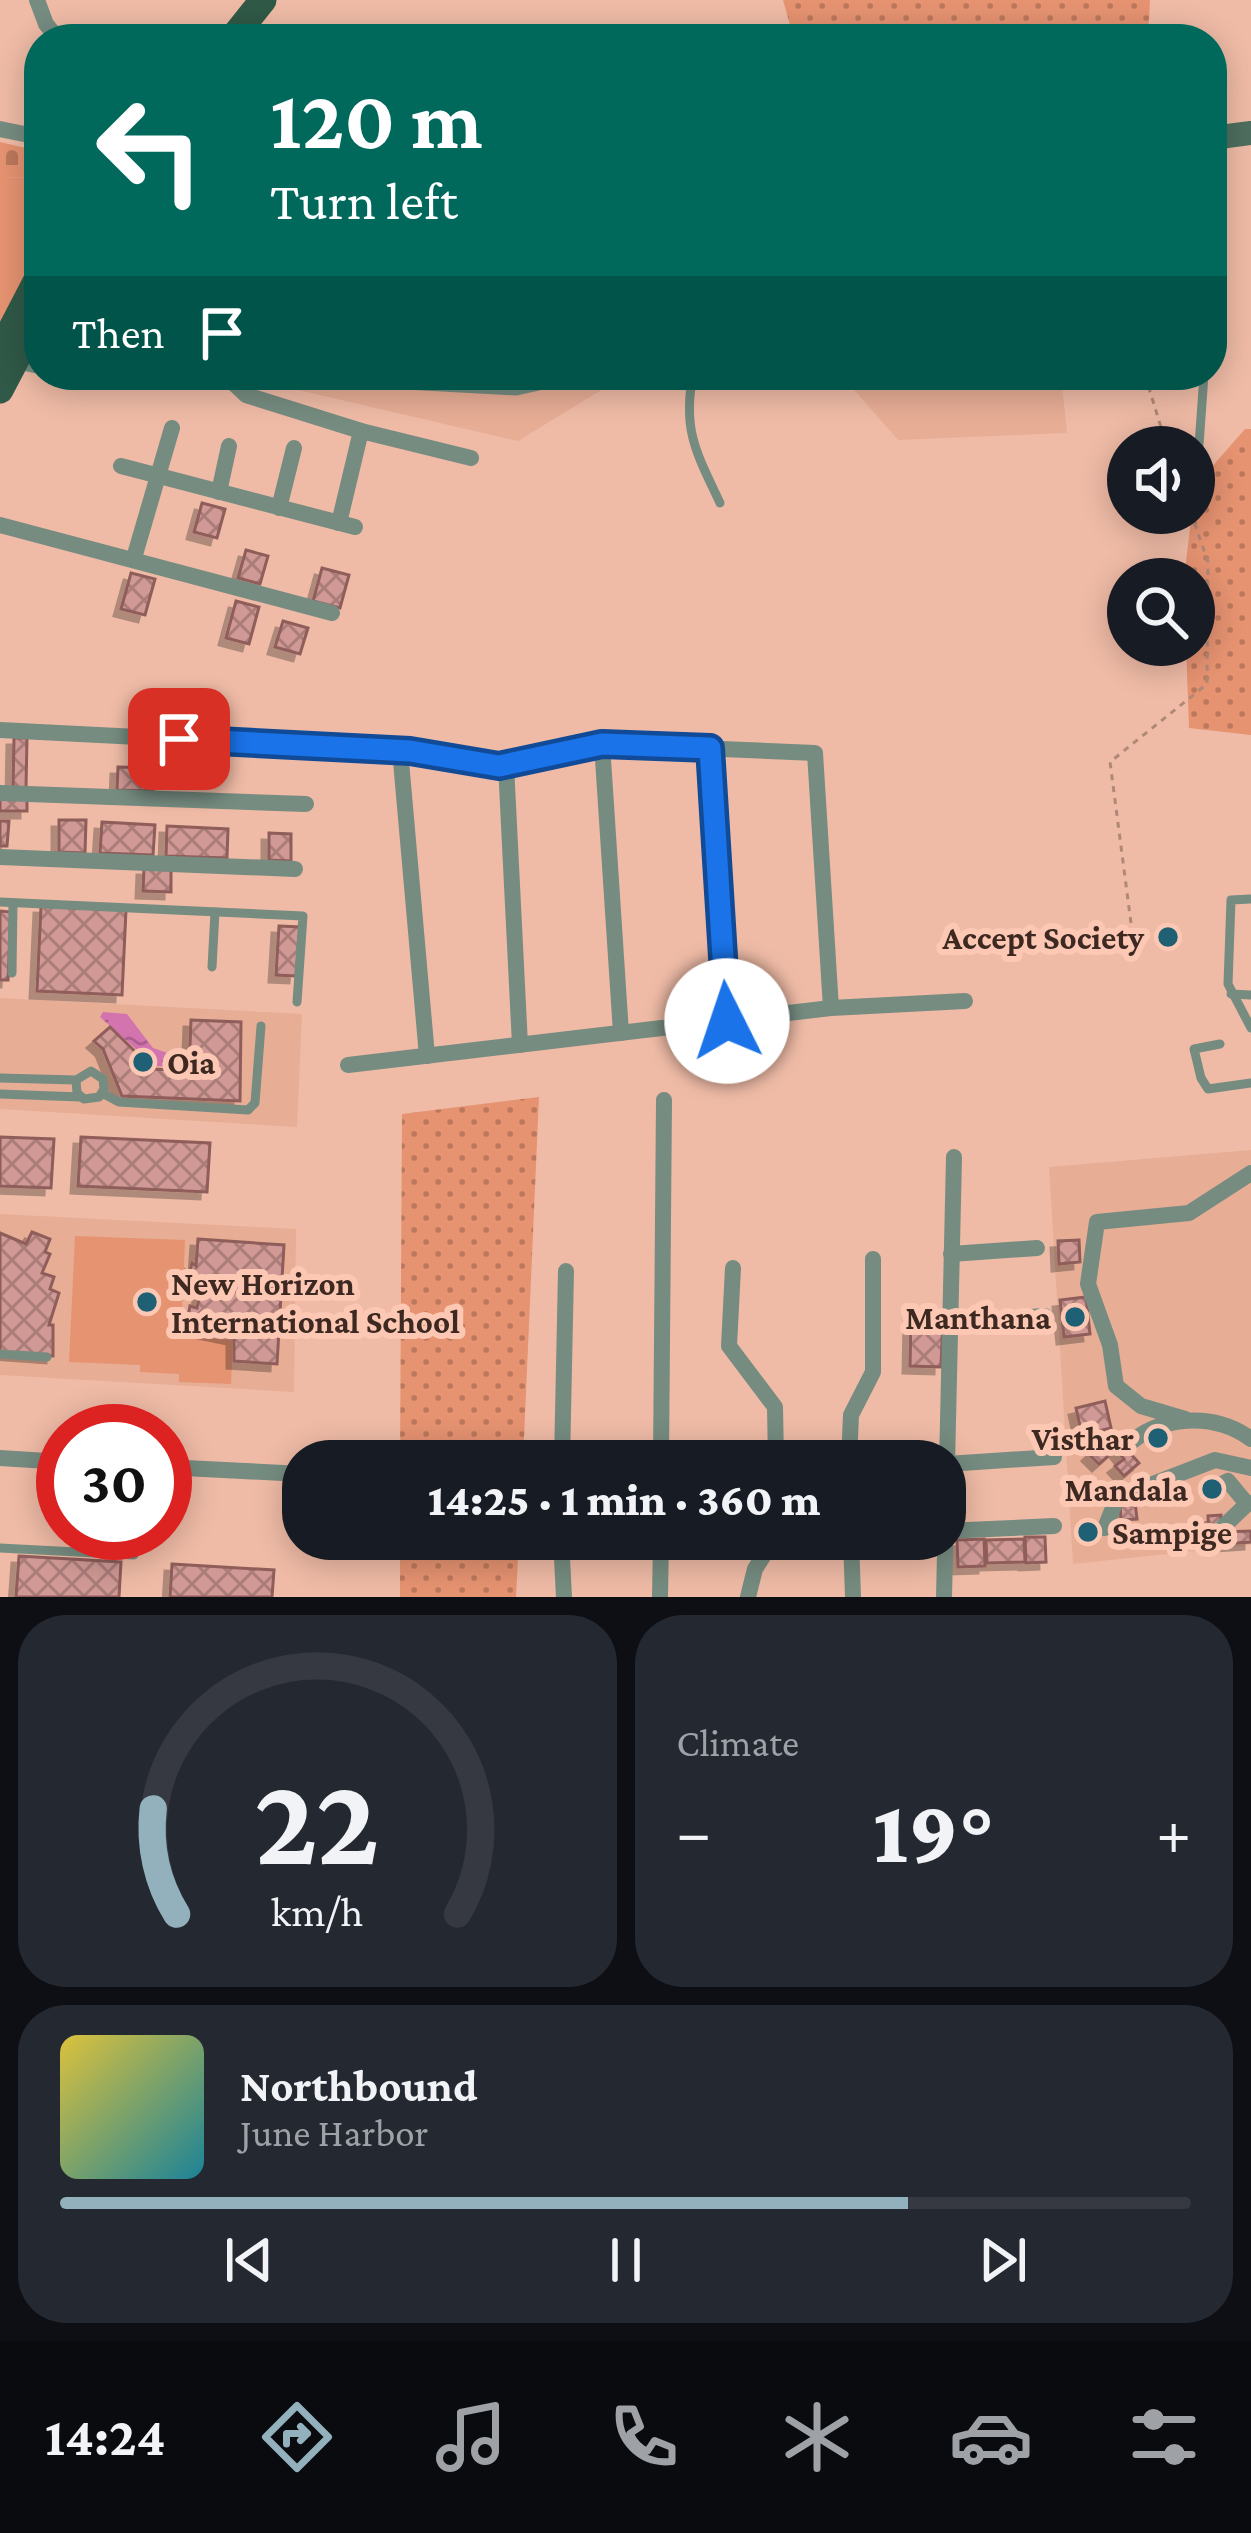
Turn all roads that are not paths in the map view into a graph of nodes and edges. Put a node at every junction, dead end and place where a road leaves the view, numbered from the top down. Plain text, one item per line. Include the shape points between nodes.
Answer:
1 (284, 0) edge
2 (261, 24) edge
3 (24, 326) edge
4 (14, 359) edge
5 (0, 390) edge
6 (241, 390) edge
7 (690, 390) edge
8 (1203, 390) edge
9 (1200, 426) edge
10 (172, 428) dead end
11 (361, 430) junction
12 (229, 446) dead end
13 (294, 448) dead end
14 (472, 458) dead end
15 (121, 466) dead end
16 (158, 476) junction
17 (218, 492) junction
18 (720, 503) dead end
19 (279, 508) junction
20 (0, 525) edge
21 (134, 558) junction
22 (332, 613) dead end
23 (0, 730) edge
24 (602, 744) junction
25 (710, 748) junction
26 (400, 750) junction
27 (506, 765) junction
28 (0, 794) edge
29 (306, 804) dead end
30 (0, 856) edge
31 (295, 869) dead end
32 (1251, 899) edge
33 (0, 902) edge
34 (14, 903) junction
35 (214, 912) junction
36 (212, 968) dead end
37 (12, 973) dead end
38 (1231, 994) junction
39 (1251, 994) edge
40 (965, 1000) dead end
41 (297, 1002) dead end
42 (831, 1009) junction
43 (727, 1021) junction
44 (261, 1026) dead end
45 (1251, 1028) edge
46 (621, 1033) junction
47 (1220, 1044) dead end
48 (520, 1045) junction
49 (427, 1056) junction
50 (348, 1065) dead end
51 (0, 1078) edge
52 (76, 1080) junction
53 (1251, 1083) edge
54 (102, 1093) junction
55 (0, 1094) edge
56 (80, 1096) junction
57 (664, 1100) dead end
58 (954, 1157) dead end
59 (1251, 1173) edge
60 (1037, 1248) dead end
61 (951, 1254) junction
62 (873, 1259) dead end
63 (733, 1268) dead end
64 (566, 1271) dead end
65 (1045, 1316) dead end
66 (949, 1322) junction
67 (0, 1354) edge
68 (47, 1357) dead end
69 (1185, 1419) junction
70 (1251, 1439) edge
71 (562, 1440) edge
72 (661, 1440) edge
73 (776, 1440) edge
74 (850, 1440) edge
75 (947, 1440) edge
76 (1127, 1446) dead end
77 (1054, 1457) dead end
78 (0, 1458) edge
79 (36, 1460) edge
80 (966, 1463) edge
81 (192, 1468) edge
82 (1251, 1468) edge
83 (282, 1473) edge
84 (1218, 1486) dead end
85 (1239, 1518) edge
86 (1054, 1526) dead end
87 (1105, 1528) dead end
88 (966, 1530) edge
89 (0, 1548) edge
90 (36, 1550) edge
91 (562, 1560) edge
92 (661, 1560) edge
93 (761, 1560) edge
94 (852, 1560) edge
95 (945, 1560) edge
96 (564, 1597) edge
97 (660, 1597) edge
98 (748, 1597) edge
99 (853, 1597) edge
100 (944, 1597) edge

1 - 2 main road
3 - 4 main road
4 - 5 main road
6 - 11 street
7 - 18 lane via 689,436
8 - 9 lane
10 - 16 street
11 - 14 street
11 - 19 street via 347,525
12 - 17 street
13 - 19 street
15 - 16 street
16 - 17 street
16 - 21 street
17 - 19 street
20 - 21 street
21 - 22 street
23 - 26 street
24 - 25 street
24 - 27 street
24 - 46 street
25 - 42 street via 814,753
25 - 43 street
26 - 27 street
26 - 49 street
27 - 48 street
28 - 29 street
30 - 31 street
32 - 38 lane via 1231,900
33 - 34 lane
34 - 35 lane
34 - 37 lane
35 - 36 lane
35 - 41 lane via 303,916
38 - 39 lane
38 - 45 lane
40 - 42 street
42 - 43 street
43 - 46 street
44 - 54 lane via 248,1110 119,1102
46 - 48 street
47 - 53 lane via 1194,1048 1203,1084
48 - 49 street
49 - 50 street
51 - 52 lane
52 - 54 lane via 96,1072
52 - 56 lane
54 - 56 lane
55 - 56 lane
57 - 72 street
58 - 61 street
59 - 69 street via 1189,1213 1096,1222 1088,1284 1116,1386 1141,1406
60 - 61 street
61 - 66 street
62 - 74 street via 873,1372 851,1415
63 - 73 street via 729,1346 775,1407
64 - 71 street
65 - 66 street
66 - 75 street
67 - 68 lane
69 - 70 street
69 - 76 street via 1144,1430
77 - 80 street
78 - 79 street
81 - 83 street
82 - 87 street via 1214,1460 1153,1481 1117,1498
84 - 85 street via 1228,1481
86 - 88 street
89 - 90 lane
91 - 96 street
92 - 97 street
93 - 98 street
94 - 99 street
95 - 100 street

